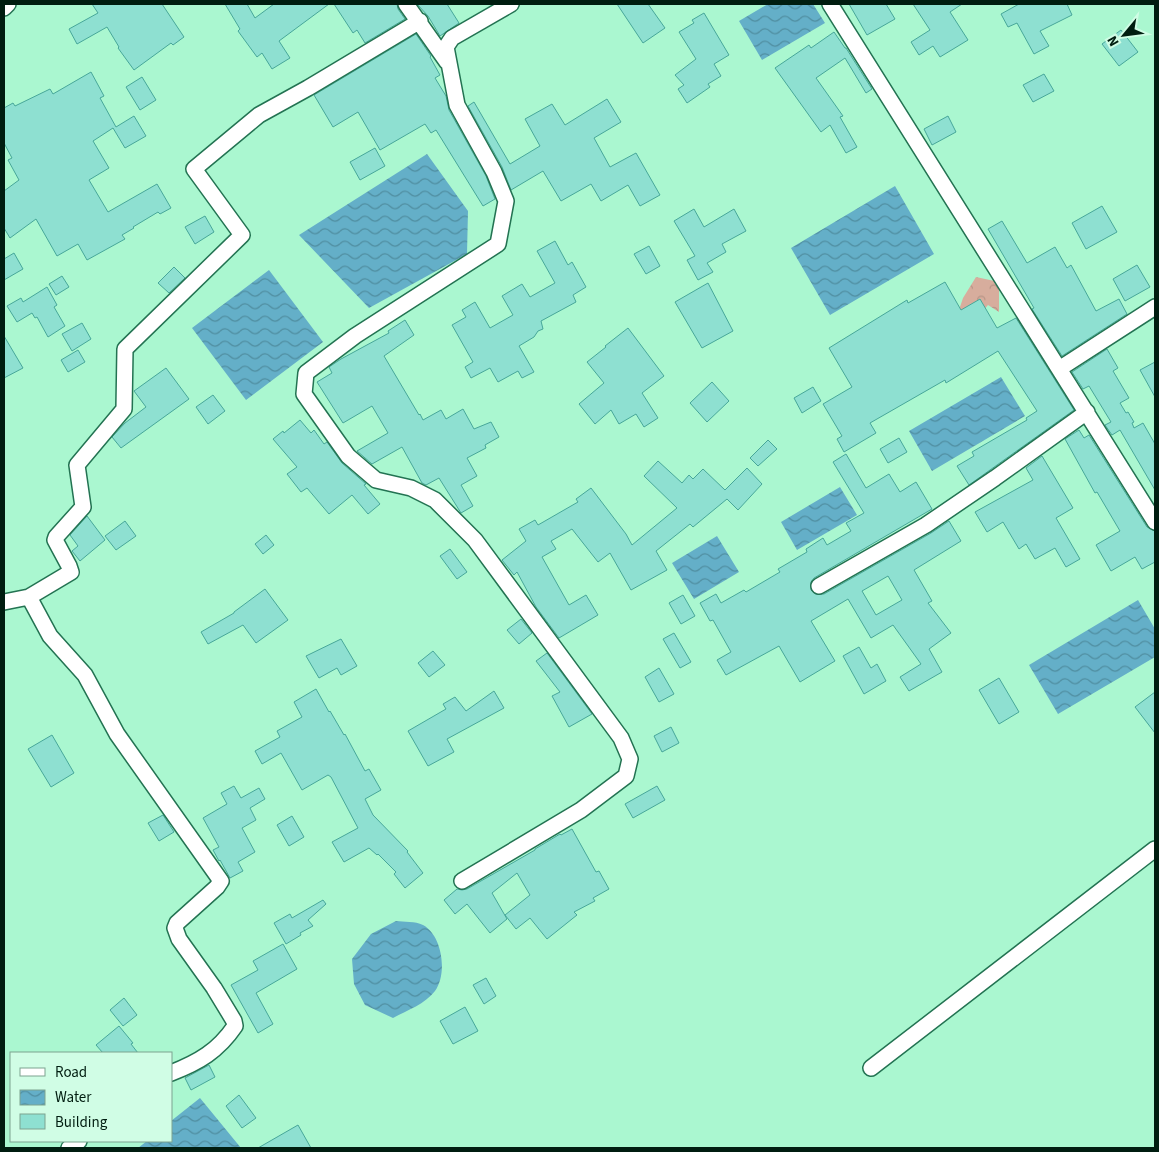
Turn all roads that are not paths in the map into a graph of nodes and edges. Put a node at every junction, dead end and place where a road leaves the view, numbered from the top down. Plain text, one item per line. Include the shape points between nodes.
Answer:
1 (8, 4) edge
2 (406, 4) edge
3 (510, 4) edge
4 (830, 4) edge
5 (4, 8) edge
6 (420, 21) junction
7 (448, 62) junction
8 (1155, 307) edge
9 (1059, 368) junction
10 (1086, 412) junction
11 (1155, 522) edge
12 (819, 586) dead end
13 (29, 597) junction
14 (4, 602) edge
15 (1155, 849) edge
16 (462, 881) dead end
17 (871, 1068) dead end
18 (172, 1073) edge

1 - 5 street
2 - 6 street
3 - 7 street via 452,38 446,47
4 - 9 street
6 - 7 street
6 - 13 street via 259,115 194,169 242,235 125,349 124,409 77,465 83,507 55,540 71,572
7 - 16 street via 457,105 506,201 498,244 355,336 306,373 304,394 348,456 376,480 411,488 435,500 474,540 621,738 630,759 626,776 581,810
8 - 9 street
9 - 10 street
10 - 11 street
10 - 12 street via 926,525
13 - 14 street
13 - 18 street via 50,636 85,675 117,734 221,881 175,928 235,1026 215,1050 196,1063
15 - 17 street

